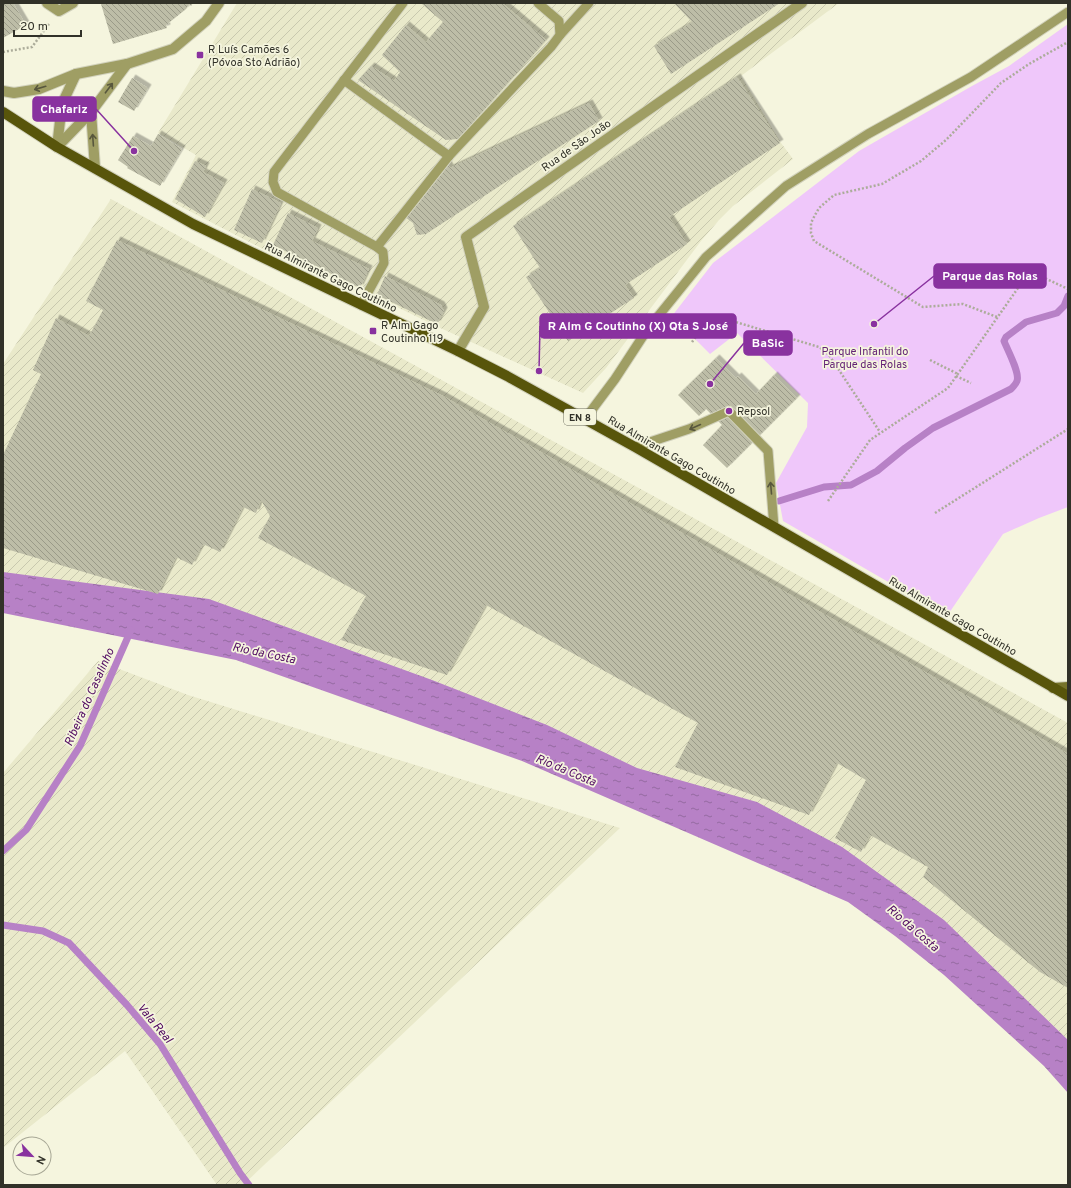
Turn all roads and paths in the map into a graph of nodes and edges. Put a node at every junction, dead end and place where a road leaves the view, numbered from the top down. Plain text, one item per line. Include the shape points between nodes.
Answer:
1 (48, 3) edge
2 (73, 3) edge
3 (219, 3) edge
4 (403, 3) edge
5 (538, 3) edge
6 (589, 3) edge
7 (802, 3) edge
8 (59, 11) junction
9 (1068, 12) edge
10 (560, 35) junction
11 (1068, 42) edge
12 (3, 52) edge
13 (127, 64) junction
14 (76, 74) junction
15 (344, 80) junction
16 (3, 91) edge
17 (3, 112) edge
18 (91, 112) junction
19 (57, 147) junction
20 (449, 156) junction
21 (95, 168) junction
22 (377, 247) junction
23 (1068, 289) edge
24 (361, 305) junction
25 (998, 317) junction
26 (692, 342) dead end
27 (458, 351) junction
28 (930, 360) dead end
29 (957, 375) junction
30 (971, 383) dead end
31 (585, 419) junction
32 (1068, 429) edge
33 (880, 432) junction
34 (635, 447) junction
35 (828, 501) dead end
36 (935, 513) dead end
37 (774, 527) junction
38 (1068, 687) edge
39 (1053, 688) junction
40 (1068, 696) edge

1 - 8 street
2 - 8 street
3 - 13 street via 206,21 173,49
4 - 15 lane
5 - 10 lane via 559,21
6 - 10 lane
7 - 27 street, Rua de São João via 466,236 484,307
8 - 12 path via 32,46
9 - 31 lane via 971,77 868,134 786,186 706,257 647,330
10 - 20 lane
11 - 25 path via 1001,83 946,140 921,161 882,184 834,195 819,208 811,223 814,241 923,307 963,304
13 - 14 street
18 -> 13 street
14 -> 16 street via 39,89 14,93
14 - 19 street via 62,104
15 - 20 lane
15 - 22 lane via 274,172 273,182 277,192
17 - 19 main road, Rua Almirante Gago Coutinho / EN 8
18 - 19 street
21 -> 18 street
19 - 21 main road, Rua Almirante Gago Coutinho / EN 8
20 - 22 lane
21 - 24 main road, Rua Almirante Gago Coutinho / EN 8 via 193,224
22 - 24 lane via 384,252 384,263
23 - 25 path via 1036,274 1025,278
24 - 27 main road, Rua Almirante Gago Coutinho / EN 8
25 - 29 path
26 - 33 path via 709,319 729,320 819,347 830,355
27 - 31 main road, Rua Almirante Gago Coutinho / EN 8
28 - 29 path
29 - 30 path
29 - 33 path via 948,388
31 - 34 main road, Rua Almirante Gago Coutinho / EN 8
32 - 36 path
33 - 35 path via 870,440
34 - 37 main road, Rua Almirante Gago Coutinho / EN 8
37 -> 34 lane via 768,451 729,411 688,429
37 - 39 main road, Rua Almirante Gago Coutinho / EN 8
38 - 39 main road
39 - 40 main road, Rua Almirante Gago Coutinho / EN 8

